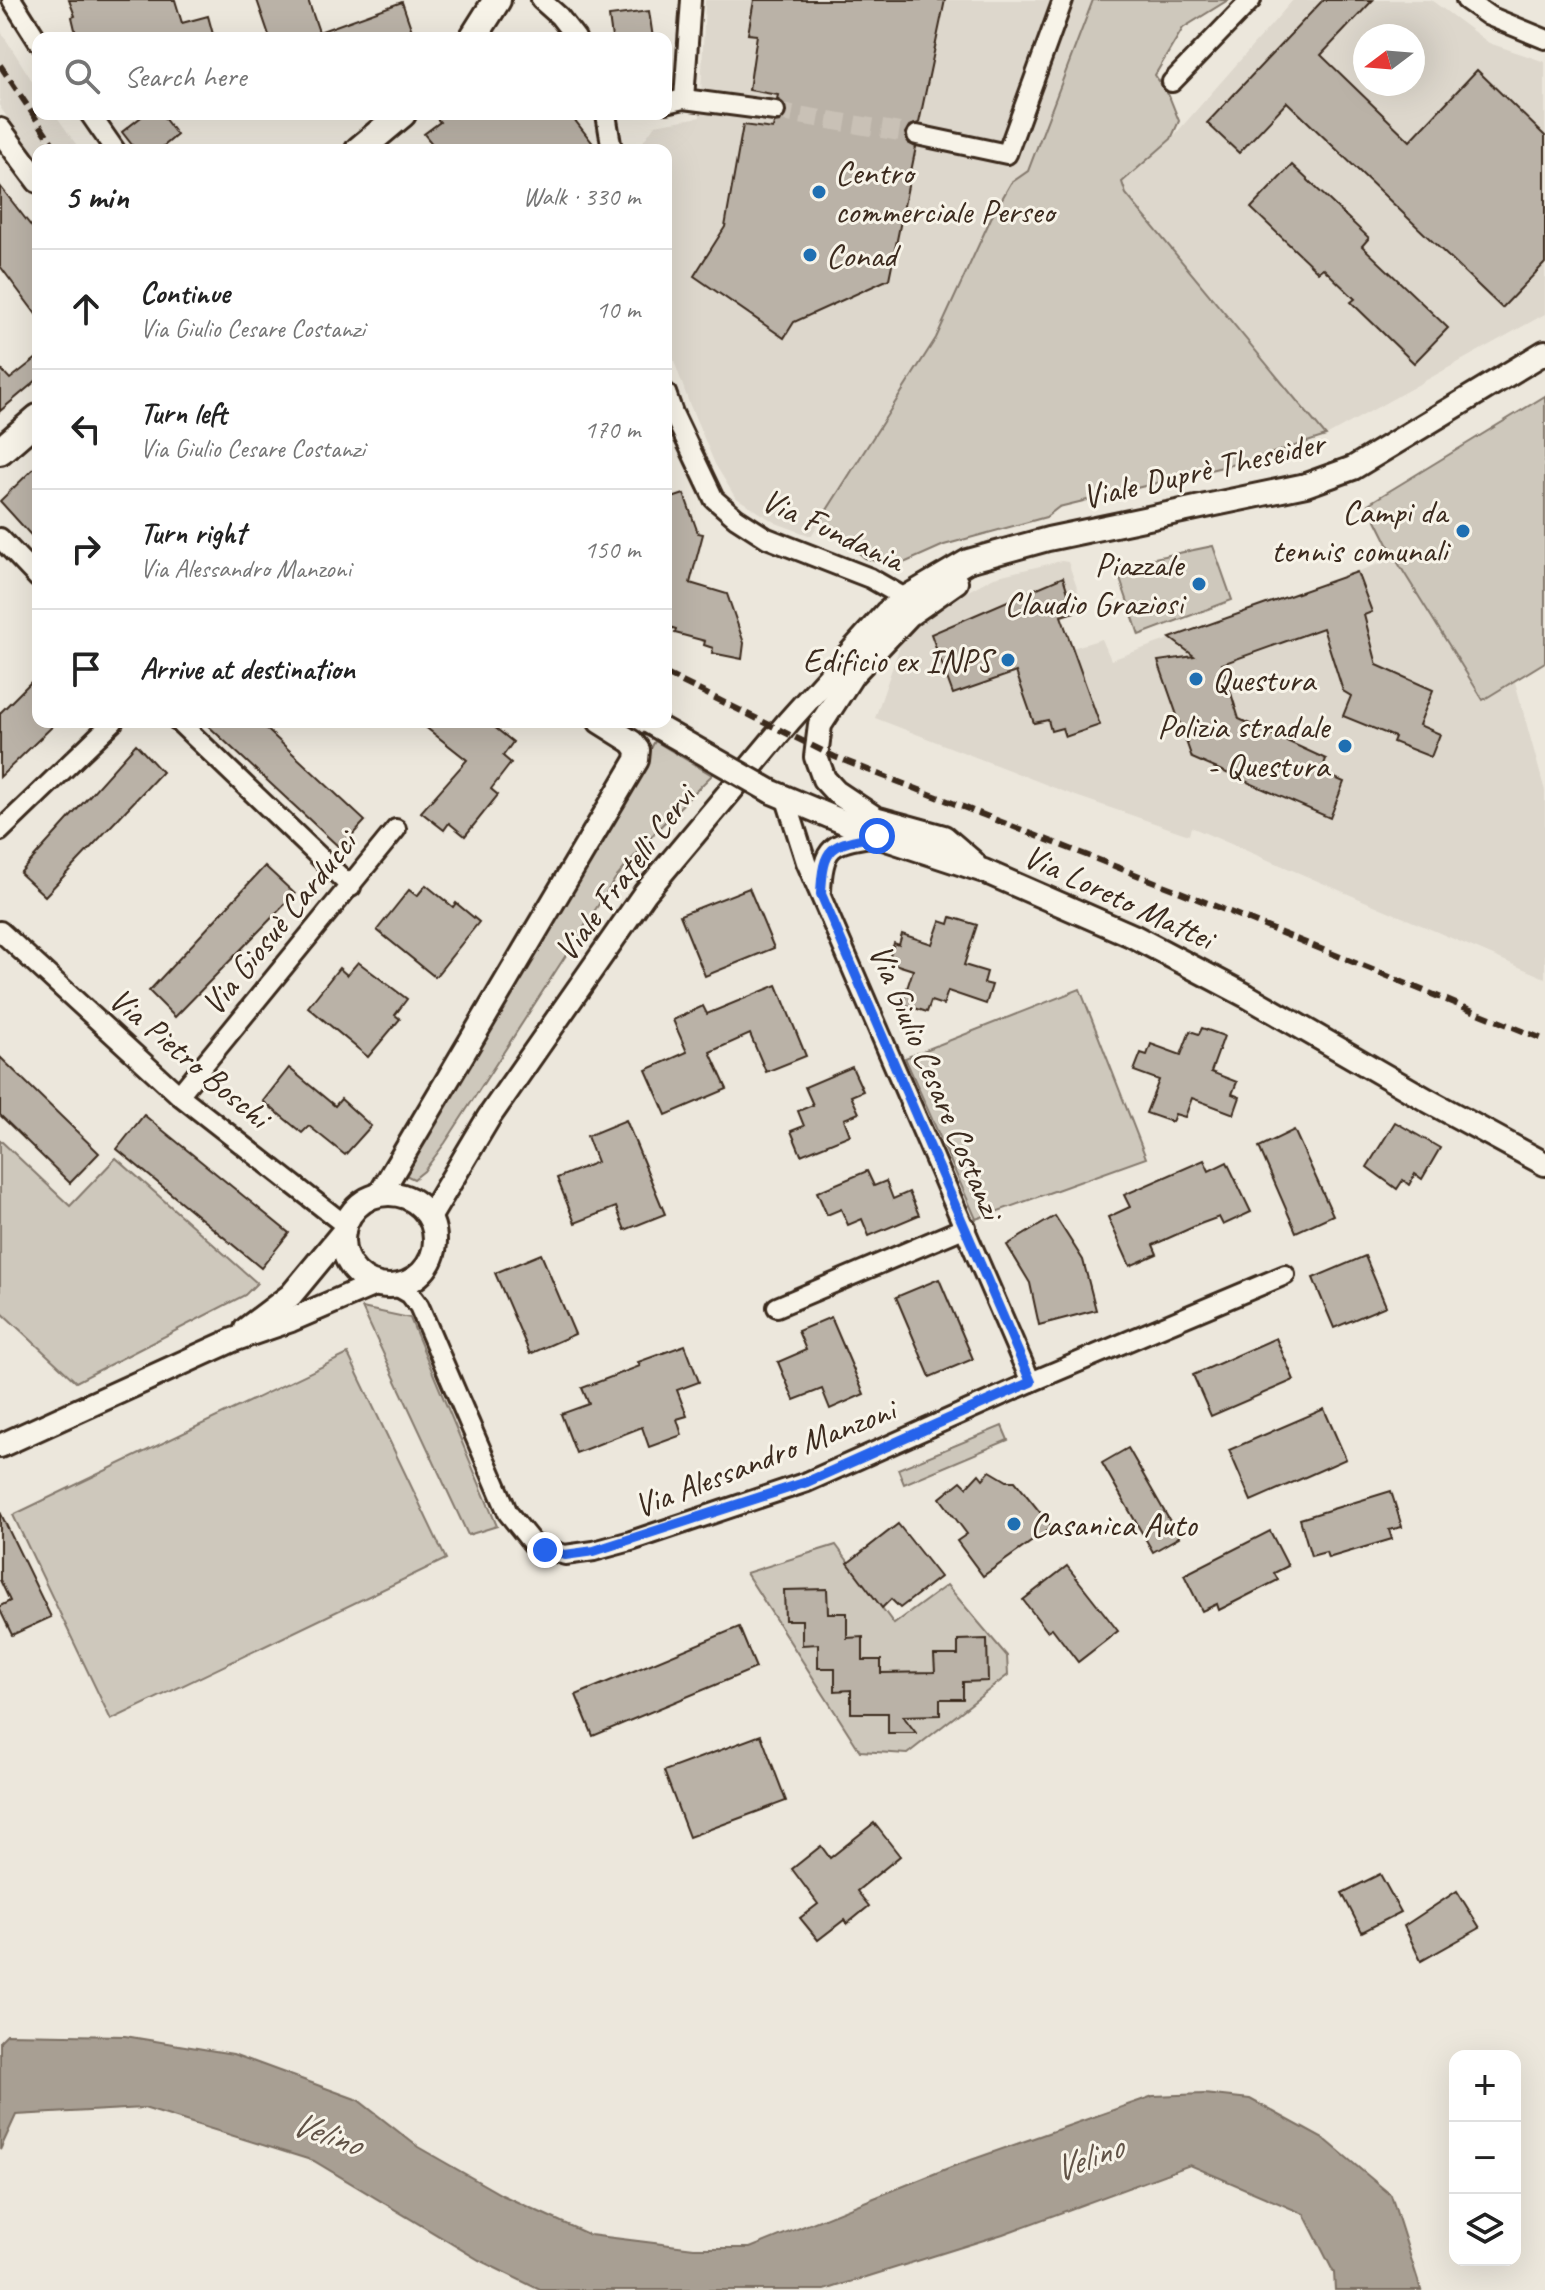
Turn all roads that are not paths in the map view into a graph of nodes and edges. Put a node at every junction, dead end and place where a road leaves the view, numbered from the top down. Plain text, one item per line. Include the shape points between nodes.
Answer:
1 (12, 0) edge
2 (497, 0) edge
3 (541, 0) edge
4 (691, 0) edge
5 (1063, 0) edge
6 (1251, 0) edge
7 (1466, 0) edge
8 (32, 32) edge
9 (477, 32) edge
10 (571, 32) edge
11 (1545, 39) edge
12 (1172, 82) dead end
13 (675, 101) edge
14 (775, 111) tunnel mouth
15 (94, 120) edge
16 (395, 120) edge
17 (609, 120) edge
18 (0, 130) edge
19 (917, 135) tunnel mouth
20 (111, 144) edge
21 (366, 144) edge
22 (611, 144) edge
23 (32, 173) edge
24 (1545, 352) edge
25 (672, 410) edge
26 (32, 423) edge
27 (0, 451) edge
28 (0, 538) edge
29 (1048, 539) junction
30 (32, 572) edge
31 (905, 598) junction
32 (107, 728) edge
33 (185, 728) edge
34 (610, 728) edge
35 (660, 728) edge
36 (779, 796) junction
37 (396, 829) dead end
38 (0, 831) edge
39 (877, 836) junction
40 (984, 871) junction
41 (351, 887) junction
42 (821, 894) junction
43 (0, 931) edge
44 (179, 1095) junction
45 (1545, 1164) edge
46 (380, 1194) junction
47 (430, 1216) junction
48 (966, 1227) junction
49 (345, 1228) junction
50 (1285, 1275) dead end
51 (385, 1285) junction
52 (777, 1307) dead end
53 (233, 1340) junction
54 (1031, 1382) junction
55 (0, 1446) edge

1 - 8 street
2 - 9 main road
3 - 10 street
4 - 13 street
5 - 19 street via 1007,154
6 - 12 street
7 - 11 street via 1489,16
13 - 14 street
15 - 20 street
16 - 21 main road
17 - 22 street
18 - 23 street
24 - 29 street, Viale Duprè Theseider via 1353,468 1293,488
25 - 31 street, Via Fundania via 714,499 736,518 767,538 870,578
26 - 27 main road
28 - 30 street
29 - 31 street, Viale Duprè Theseider via 968,561
29 - 40 street via 961,578 909,615 853,674 817,738 819,767 836,792 875,818 944,837
31 - 47 street, Viale Fratelli Cervi via 789,721 645,893 489,1117
32 - 38 street
33 - 41 street
34 - 46 street via 632,742 637,760
35 - 36 street, Via Loreto Mattei, bridge
36 - 39 street, Via Loreto Mattei
36 - 42 street, Via Giulio Cesare Costanzi
37 - 41 street, Via Giosuè Carducci
39 - 40 street, Via Loreto Mattei
39 - 42 street via 846,841 831,850 822,862
40 - 45 street, Via Loreto Mattei via 1147,942
41 - 44 street, Via Giosuè Carducci
42 - 48 street, Via Giulio Cesare Costanzi
43 - 44 street, Via Pietro Boschi
44 - 49 street, Via Pietro Boschi
46 - 47 street via 408,1197
46 - 49 street via 353,1210
47 - 51 street via 436,1245 431,1260 410,1281
48 - 52 street
48 - 54 street, Via Giulio Cesare Costanzi
49 - 51 street via 345,1254 352,1267
49 - 53 street via 291,1295
50 - 54 street, Via Alessandro Manzoni
51 - 53 street
51 - 54 street, Via Alessandro Manzoni via 410,1294 419,1306 508,1513 533,1544 565,1555 631,1541 807,1482
53 - 55 street

